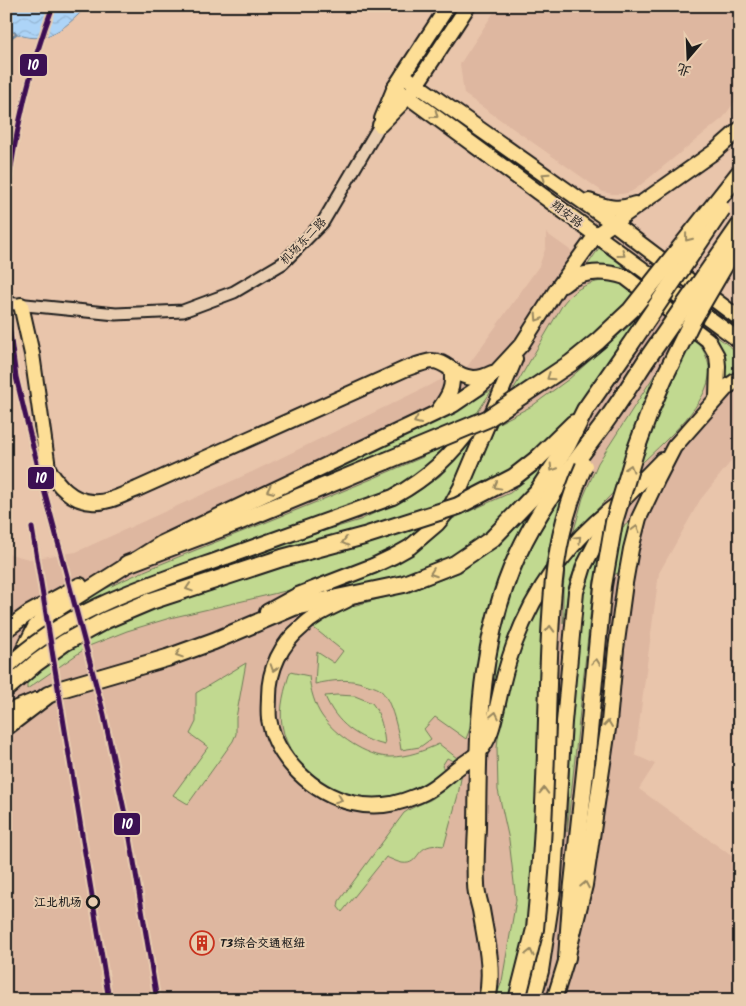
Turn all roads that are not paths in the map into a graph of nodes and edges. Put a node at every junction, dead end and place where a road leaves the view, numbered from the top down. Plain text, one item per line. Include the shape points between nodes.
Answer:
1 (448, 6) edge
2 (468, 6) edge
3 (403, 75) junction
4 (395, 87) junction
5 (413, 91) junction
6 (380, 125) junction
7 (740, 129) edge
8 (740, 172) edge
9 (740, 182) edge
10 (569, 192) junction
11 (650, 197) junction
12 (613, 223) junction
13 (740, 224) edge
14 (596, 235) junction
15 (740, 239) edge
16 (557, 289) junction
17 (6, 303) edge
18 (21, 305) junction
19 (740, 319) edge
20 (740, 341) edge
21 (451, 369) junction
22 (501, 376) junction
23 (740, 378) edge
24 (717, 397) junction
25 (585, 410) junction
26 (438, 411) junction
27 (602, 426) junction
28 (674, 447) junction
29 (623, 500) junction
30 (127, 564) junction
31 (362, 594) junction
32 (296, 601) junction
33 (6, 630) edge
34 (287, 642) junction
35 (6, 668) edge
36 (6, 684) edge
37 (6, 689) edge
38 (48, 695) junction
39 (6, 717) edge
40 (6, 728) edge
41 (478, 753) junction
42 (564, 965) junction
43 (487, 1000) edge
44 (517, 1000) edge
45 (533, 1000) edge
46 (547, 1000) edge
47 (554, 1000) edge

1 - 3 main road
2 - 5 main road, 机场东二路
3 - 4 main road
3 - 5 main road, 翔安路
4 - 5 main road, 翔安路
4 - 6 main road
5 - 6 main road, 机场东二路
10 -> 5 main road, 翔安路
5 -> 14 main road, 翔安路
6 - 18 street, 机场东二路 via 323,222 283,263 234,292 183,312 116,314
7 - 11 main road via 714,152
8 -> 30 highway, bridge via 631,310 571,363 487,419 238,522
9 - 25 highway, bridge
10 - 11 main road via 600,205 619,208
10 - 12 main road, 翔安路
11 - 12 main road
12 - 14 main road
12 - 19 main road, 翔安路
13 - 27 highway, bridge
14 - 16 main road
14 -> 20 main road, 翔安路
42 -> 15 highway, bridge via 603,586 614,522 641,435 664,378 691,323
16 -> 22 main road
16 - 24 main road via 581,274 603,272 624,277 708,340 717,356
17 - 18 street, 机场东二路
18 - 21 main road via 32,354 48,468 63,489 93,502 112,499 137,489 405,369 433,361
21 - 22 main road via 476,379
21 - 26 main road via 451,392
22 - 26 main road
22 - 32 main road via 461,487 437,524 394,556
22 - 35 main road, bridge via 460,444 448,458 409,488 366,508 139,588 89,610 47,634
23 - 24 main road
24 - 28 main road
25 -> 31 highway via 567,446 537,492 492,539 455,564 404,584
25 -> 37 highway, bridge via 538,459 514,477 458,506 151,601 64,643
26 -> 30 main road via 204,522
27 - 41 highway via 565,475 518,553 498,605 486,653
44 -> 27 highway, bridge via 535,929 539,885 551,596 560,537 573,491
28 - 29 main road
42 -> 28 main road via 586,886 631,549 639,518
41 -> 29 main road via 493,725 514,646 541,588 569,548 600,517
29 - 45 main road via 584,566 576,592 548,934
30 - 33 main road via 54,598
30 - 36 main road via 48,615 35,627
31 - 32 highway
31 - 34 main road via 316,615
32 - 34 main road
32 -> 38 highway via 214,641
34 -> 41 main road via 275,664 269,689 272,731 300,775 326,792 352,803 370,806 396,804 440,783
38 - 39 main road via 14,709
38 - 40 highway
41 - 43 highway via 476,885 488,949
42 - 46 main road
42 - 47 main road

